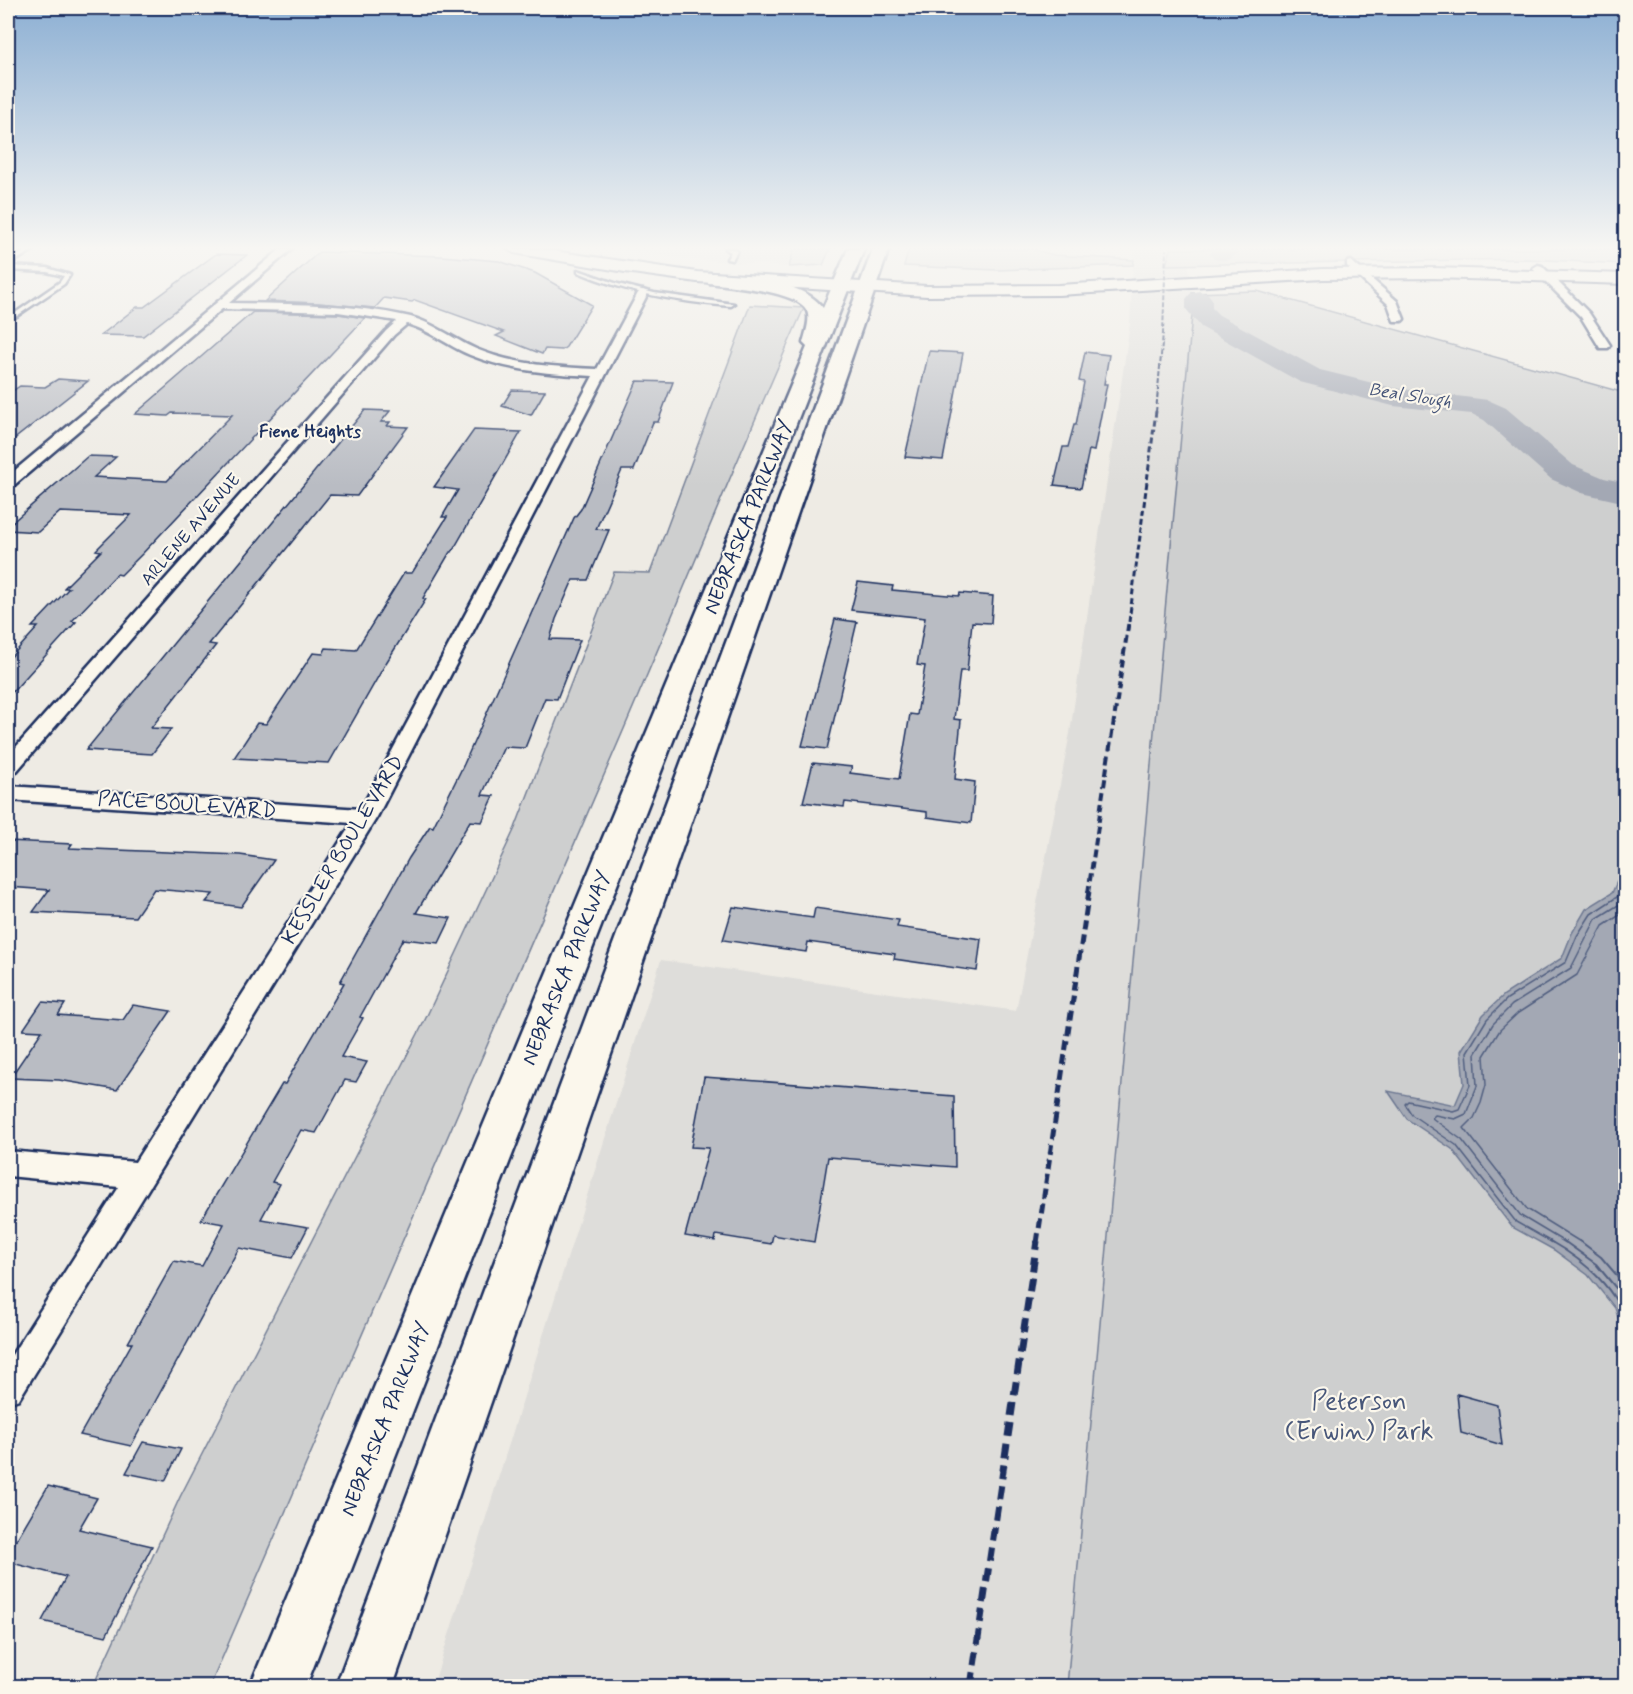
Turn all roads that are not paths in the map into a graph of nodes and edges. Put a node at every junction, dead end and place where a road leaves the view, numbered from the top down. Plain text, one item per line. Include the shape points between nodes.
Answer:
1 (193, 328) edge
2 (396, 328) edge
3 (428, 328) edge
4 (624, 328) edge
5 (815, 328) edge
6 (831, 328) edge
7 (840, 328) edge
8 (1593, 328) edge
9 (1604, 345) dead end
10 (599, 373) junction
11 (801, 386) junction
12 (14, 473) edge
13 (8, 483) edge
14 (8, 768) edge
15 (8, 793) edge
16 (367, 817) junction
17 (8, 1163) edge
18 (142, 1176) junction
19 (8, 1388) edge
20 (279, 1686) edge
21 (364, 1686) edge

1 - 12 street
2 - 14 street, ARLENE AVENUE
3 - 10 street via 467,350 498,361
4 - 10 street, KESSLER BOULEVARD
5 - 11 main road
6 - 11 main road, NEBRASKA PARKWAY
7 - 21 main road, NEBRASKA PARKWAY
8 - 9 street
10 - 16 street, KESSLER BOULEVARD
11 - 20 main road, NEBRASKA PARKWAY
12 - 13 street
15 - 16 street, PACE BOULEVARD
16 - 18 street, KESSLER BOULEVARD
17 - 18 street
18 - 19 street, KESSLER BOULEVARD

